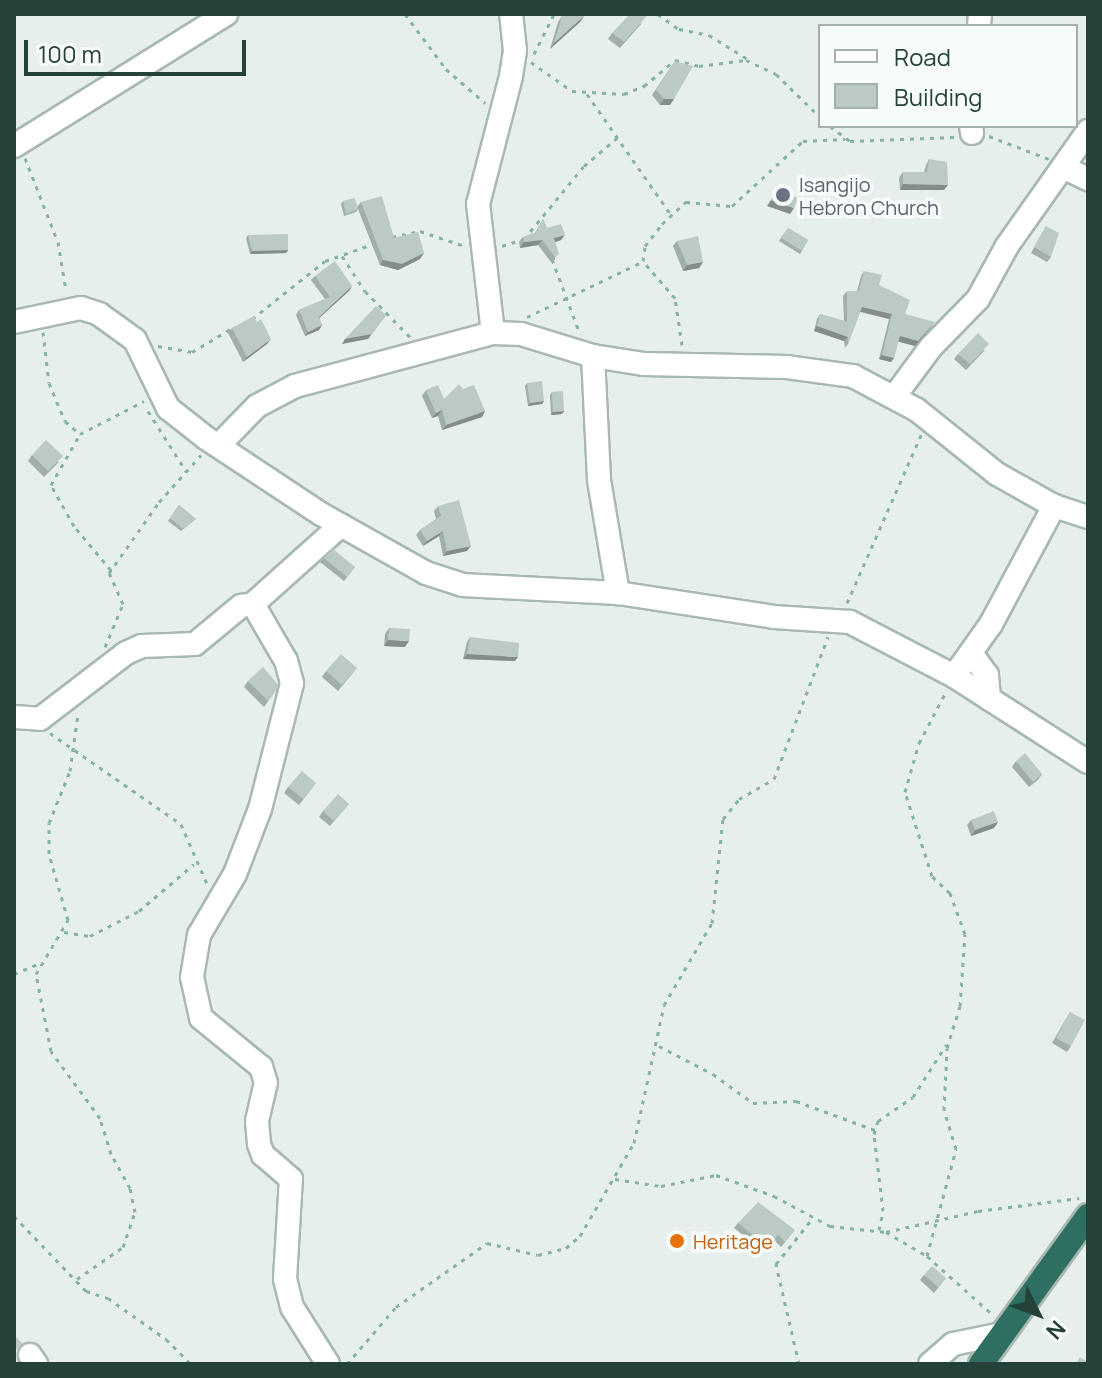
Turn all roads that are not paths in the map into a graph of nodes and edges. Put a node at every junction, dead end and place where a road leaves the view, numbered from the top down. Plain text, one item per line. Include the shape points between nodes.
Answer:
1 (226, 14) edge
2 (511, 14) edge
3 (1088, 131) edge
4 (16, 144) edge
5 (1063, 167) junction
6 (1088, 179) edge
7 (14, 322) edge
8 (493, 333) junction
9 (589, 355) junction
10 (894, 397) junction
11 (215, 444) junction
12 (1054, 506) junction
13 (1088, 517) edge
14 (341, 525) junction
15 (618, 593) junction
16 (253, 604) junction
17 (971, 653) junction
18 (954, 676) junction
19 (989, 699) junction
20 (21, 719) edge
21 (1088, 762) edge
22 (1088, 1216) edge
23 (1005, 1331) junction
24 (328, 1364) edge
25 (930, 1364) edge
26 (981, 1364) edge

1 - 4 street
2 - 8 street via 523,56 480,187
3 - 5 street
5 - 6 street
5 - 10 street via 1007,246 978,299 931,347
7 - 11 street via 71,310 99,314 135,340 168,408
8 - 9 street via 521,334
8 - 11 street via 295,386 257,406
9 - 10 street via 853,376
9 - 15 street via 599,480
10 - 12 street via 977,460
11 - 14 street
12 - 13 street
12 - 17 street
14 - 15 street via 426,573 462,585
14 - 16 street
15 - 18 street via 868,627
16 - 20 street via 241,606 195,644 142,646 40,719
16 - 24 street via 286,661 292,683 268,784 235,874 199,935 194,1000 209,1028 261,1067 267,1096 257,1121 259,1144 263,1155 291,1179 285,1279 292,1307
17 - 18 street
17 - 19 street via 987,675
18 - 19 street
19 - 21 street
22 - 23 highway
23 - 25 street via 953,1344
23 - 26 highway

